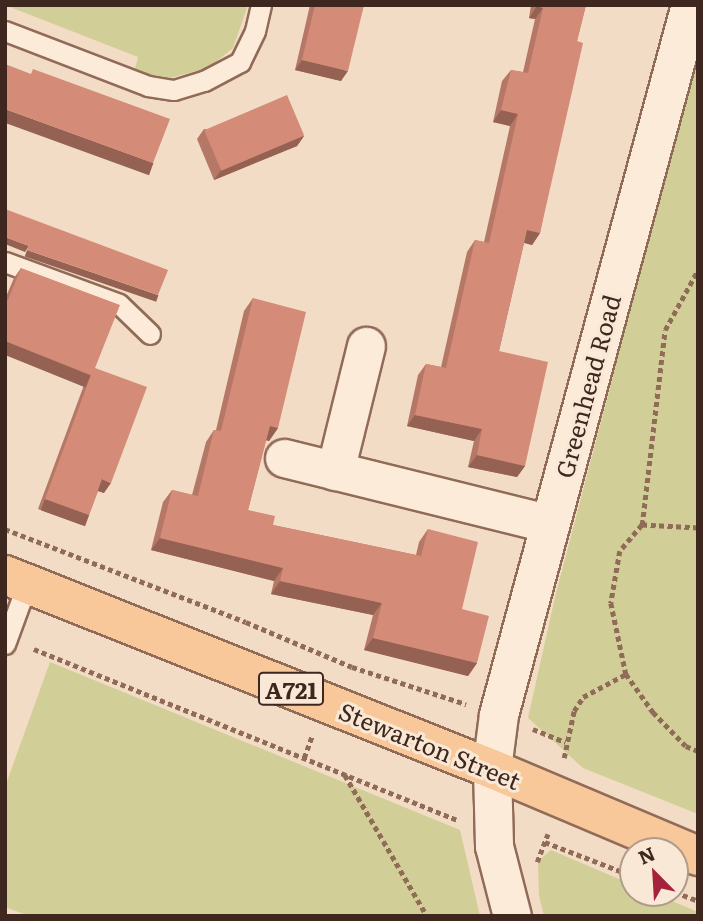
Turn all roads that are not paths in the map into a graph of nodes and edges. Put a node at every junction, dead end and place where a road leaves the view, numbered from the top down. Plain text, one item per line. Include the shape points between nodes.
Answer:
1 (261, 5) edge
2 (691, 5) edge
3 (5, 31) edge
4 (5, 262) edge
5 (150, 334) dead end
6 (366, 346) dead end
7 (284, 458) dead end
8 (335, 471) junction
9 (550, 524) junction
10 (16, 579) edge
11 (6, 641) edge
12 (492, 769) junction
13 (698, 856) edge
14 (512, 916) edge

1 - 3 lane via 240,62 174,90 148,86
2 - 9 street, Greenhead Road
4 - 5 lane via 120,304
6 - 8 street
7 - 8 street
8 - 9 street
9 - 12 street, Greenhead Road via 499,715
10 - 11 lane
10 - 12 main road, Stewarton Street / A721
12 - 13 main road, Stewarton Street / A721
12 - 14 street via 494,846

